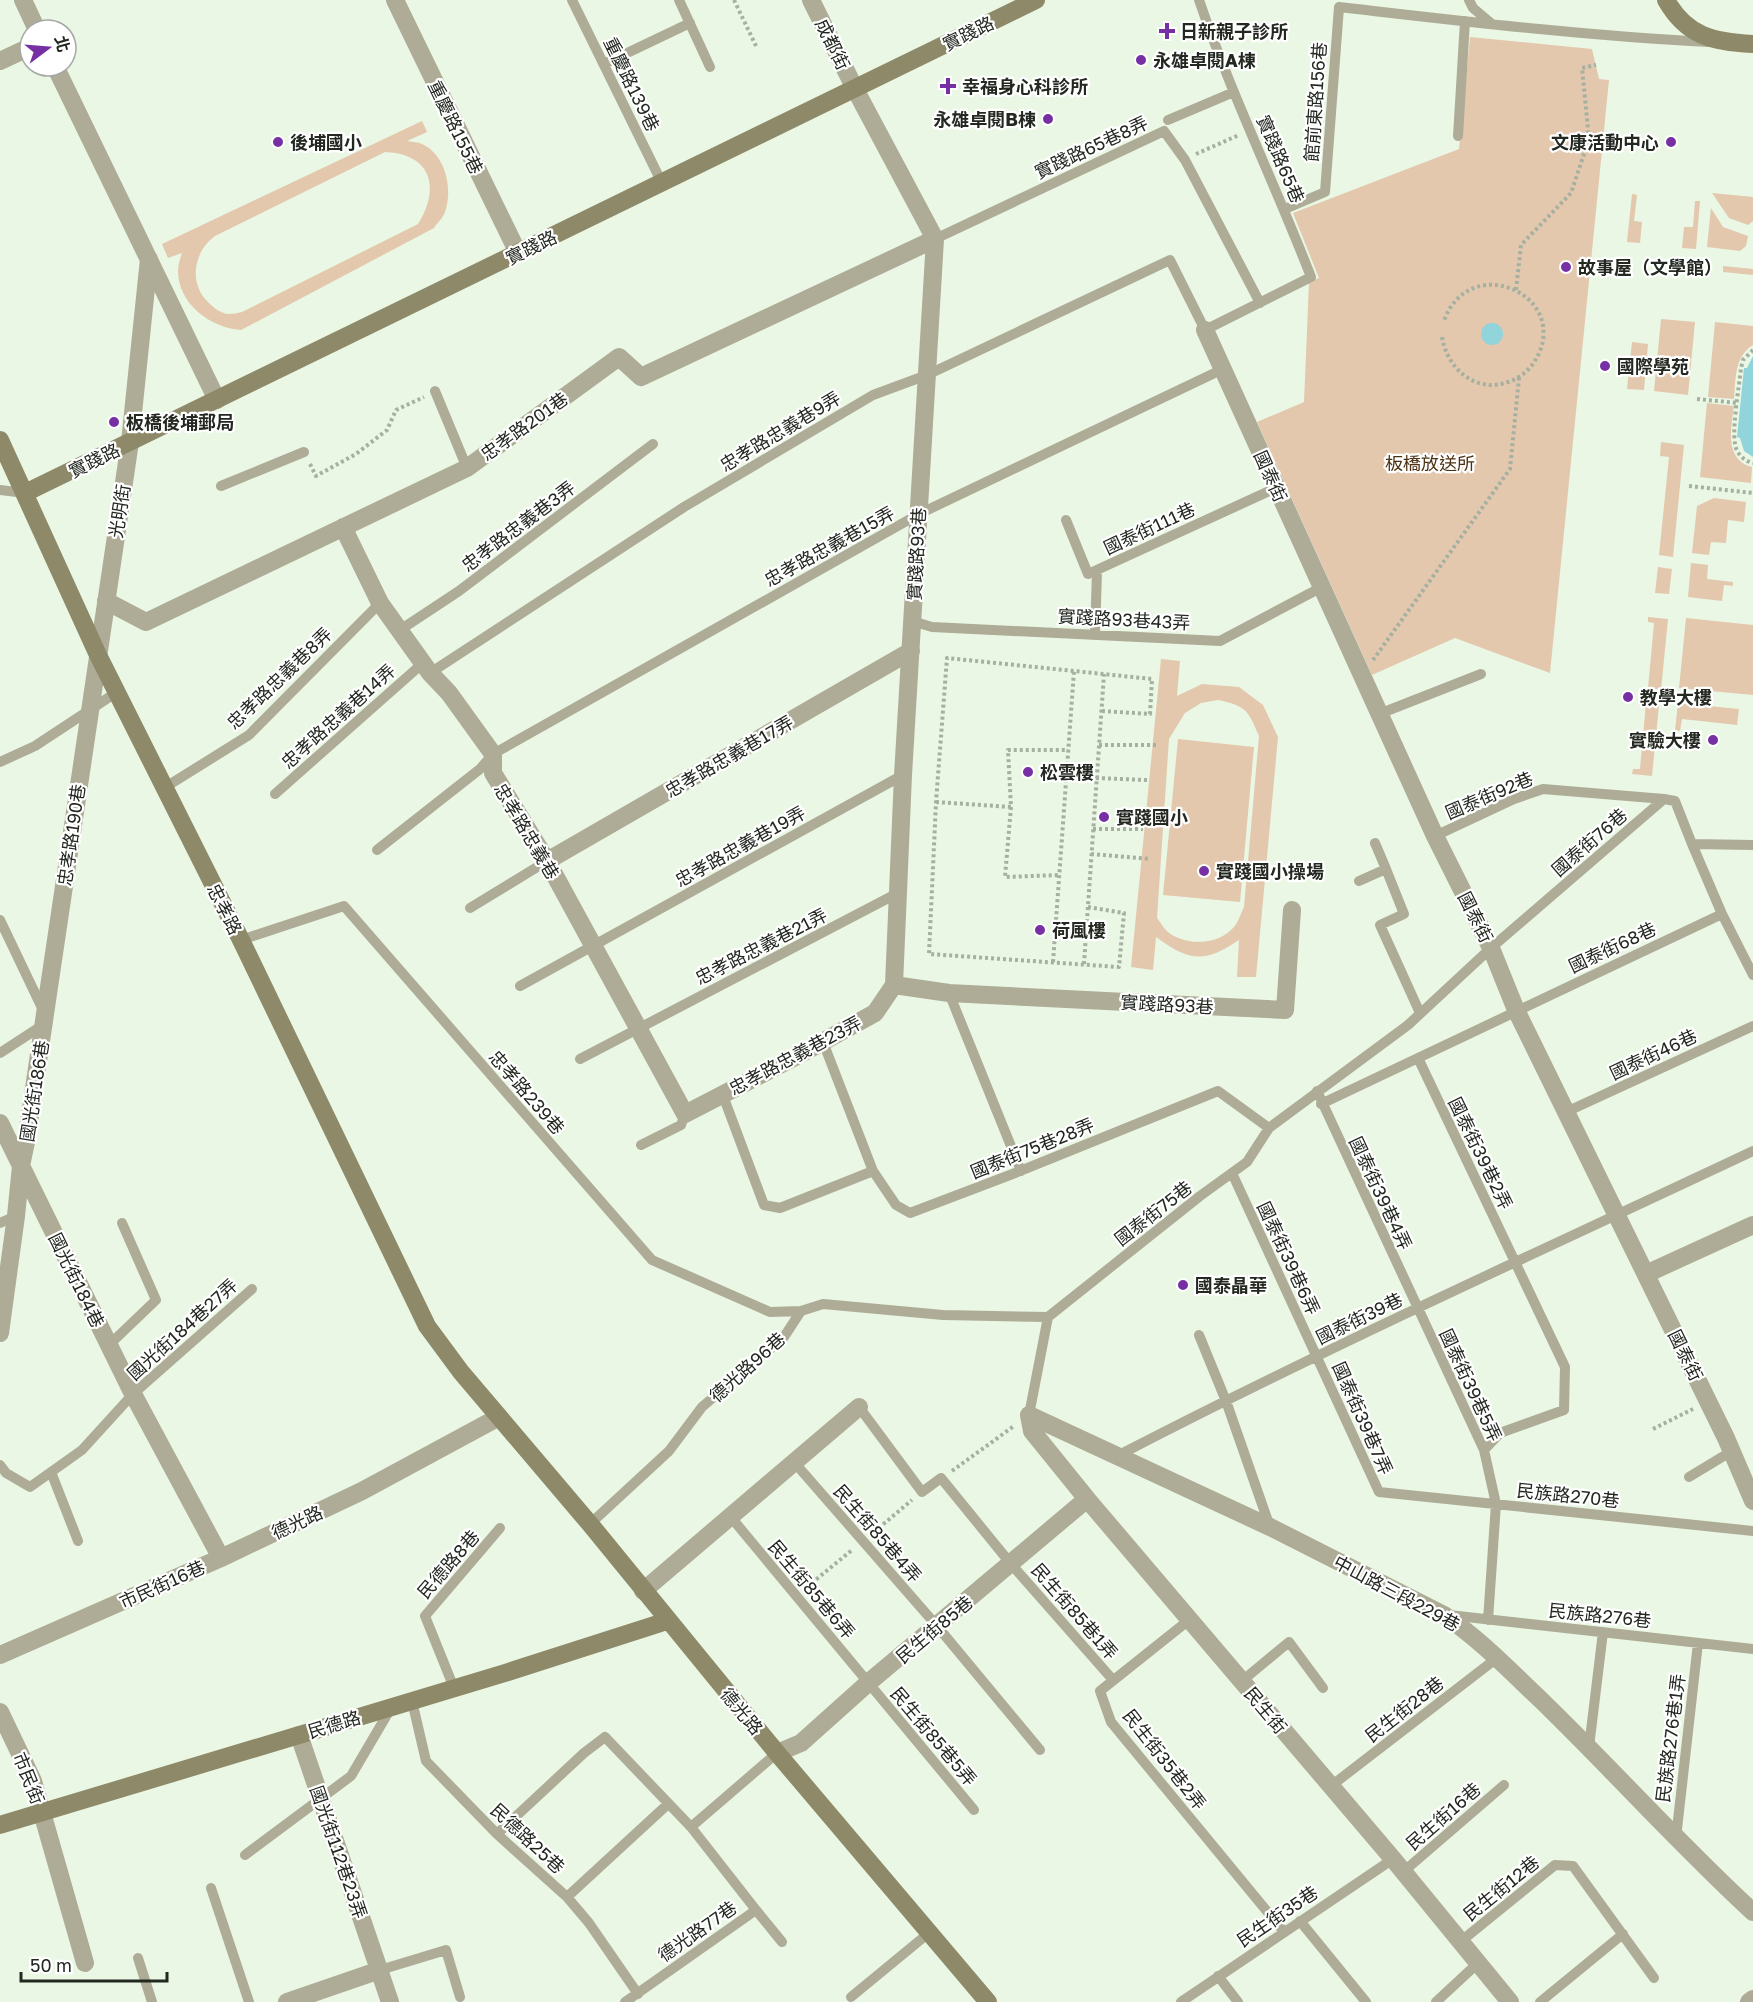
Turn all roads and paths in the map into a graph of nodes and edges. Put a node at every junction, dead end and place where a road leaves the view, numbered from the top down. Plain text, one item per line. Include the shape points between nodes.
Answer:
1 (23, 0) edge
2 (395, 0) edge
3 (572, 0) edge
4 (680, 0) edge
5 (734, 0) edge
6 (811, 0) edge
7 (1036, 0) edge
8 (1199, 0) edge
9 (1469, 0) edge
10 (1666, 0) edge
11 (1338, 4) edge
12 (31, 18) edge
13 (1465, 21) junction
14 (690, 23) junction
15 (1492, 24) junction
16 (1721, 42) junction
17 (1753, 44) edge
18 (756, 46) dead end
19 (18, 53) edge
20 (0, 61) edge
21 (604, 64) junction
22 (1596, 65) dead end
23 (710, 67) dead end
24 (61, 78) edge
25 (855, 88) junction
26 (1234, 92) junction
27 (1168, 120) dead end
28 (1251, 130) junction
29 (1458, 136) dead end
30 (1185, 160) junction
31 (662, 183) junction
32 (1285, 209) junction
33 (935, 239) junction
34 (518, 253) junction
35 (149, 259) junction
36 (1516, 290) junction
37 (1260, 303) junction
38 (1444, 321) dead end
39 (1205, 330) junction
40 (1442, 337) dead end
41 (1753, 350) edge
42 (1223, 369) junction
43 (927, 375) junction
44 (1519, 378) junction
45 (435, 391) joint
46 (1697, 399) dead end
47 (217, 400) junction
48 (1738, 403) junction
49 (0, 440) edge
50 (130, 442) junction
51 (653, 444) dead end
52 (304, 452) joint
53 (1753, 463) edge
54 (467, 468) junction
55 (221, 486) dead end
56 (1689, 486) dead end
57 (1276, 488) junction
58 (0, 490) edge
59 (1753, 492) edge
60 (25, 493) junction
61 (919, 514) junction
62 (1066, 520) dead end
63 (343, 527) junction
64 (1097, 571) junction
65 (1322, 587) junction
66 (106, 601) junction
67 (380, 603) junction
68 (912, 621) junction
69 (400, 630) junction
70 (1095, 635) junction
71 (911, 651) junction
72 (98, 655) junction
73 (1368, 667) dead end
74 (427, 668) junction
75 (1074, 671) junction
76 (1104, 674) junction
77 (1480, 674) dead end
78 (117, 692) junction
79 (89, 709) junction
80 (1102, 711) junction
81 (1379, 714) junction
82 (1099, 745) junction
83 (1156, 745) dead end
84 (1068, 750) junction
85 (493, 754) junction
86 (0, 762) edge
87 (903, 775) junction
88 (1096, 778) junction
89 (1147, 780) dead end
90 (164, 788) junction
91 (275, 794) dead end
92 (1664, 799) junction
93 (936, 802) junction
94 (1011, 807) junction
95 (1093, 829) junction
96 (1143, 829) dead end
97 (1435, 836) junction
98 (1375, 843) dead end
99 (1692, 844) junction
100 (1753, 845) edge
101 (377, 850) dead end
102 (1091, 854) junction
103 (1150, 859) dead end
104 (547, 861) junction
105 (1386, 869) junction
106 (1059, 875) junction
107 (1359, 881) dead end
108 (898, 893) junction
109 (1088, 907) junction
110 (470, 908) dead end
111 (1292, 910) dead end
112 (1722, 914) junction
113 (0, 920) edge
114 (241, 940) junction
115 (592, 946) junction
116 (1491, 948) junction
117 (1053, 962) junction
118 (1084, 964) junction
119 (1753, 975) edge
120 (520, 986) dead end
121 (894, 986) junction
122 (948, 993) junction
123 (1516, 1010) junction
124 (1420, 1013) junction
125 (44, 1020) junction
126 (1753, 1026) edge
127 (638, 1028) junction
128 (824, 1042) junction
129 (0, 1053) edge
130 (1418, 1058) junction
131 (580, 1059) dead end
132 (1317, 1091) junction
133 (722, 1094) junction
134 (1321, 1104) junction
135 (1566, 1112) junction
136 (685, 1114) junction
137 (1269, 1128) junction
138 (1, 1129) edge
139 (641, 1145) dead end
140 (1753, 1151) edge
141 (21, 1166) junction
142 (873, 1171) junction
143 (1021, 1171) junction
144 (1232, 1173) junction
145 (1616, 1214) junction
146 (8, 1220) edge
147 (122, 1223) dead end
148 (1753, 1225) edge
149 (1515, 1262) junction
150 (1646, 1274) junction
151 (252, 1289) dead end
152 (1418, 1308) junction
153 (801, 1311) junction
154 (1048, 1317) junction
155 (0, 1333) edge
156 (1199, 1335) dead end
157 (109, 1345) junction
158 (1317, 1356) junction
159 (461, 1372) joint
160 (133, 1394) junction
161 (1226, 1401) junction
162 (1708, 1401) junction
163 (859, 1407) joint
164 (1029, 1415) junction
165 (499, 1417) junction
166 (1653, 1429) dead end
167 (1485, 1450) junction
168 (1732, 1451) junction
169 (1119, 1455) junction
170 (794, 1462) junction
171 (0, 1465) edge
172 (51, 1472) junction
173 (1689, 1477) dead end
174 (941, 1478) junction
175 (1379, 1492) joint
176 (1087, 1499) junction
177 (1753, 1501) edge
178 (1496, 1504) junction
179 (730, 1516) junction
180 (590, 1524) junction
181 (1270, 1527) junction
182 (500, 1528) dead end
183 (1753, 1531) edge
184 (78, 1541) dead end
185 (221, 1558) junction
186 (1011, 1564) junction
187 (643, 1591) junction
188 (1444, 1615) junction
189 (1189, 1620) junction
190 (1488, 1620) junction
191 (667, 1621) junction
192 (937, 1626) junction
193 (1603, 1632) junction
194 (1698, 1643) junction
195 (1753, 1649) edge
196 (0, 1655) edge
197 (1497, 1658) junction
198 (1113, 1680) junction
199 (1242, 1681) junction
200 (868, 1683) junction
201 (454, 1688) junction
202 (1323, 1688) dead end
203 (412, 1701) junction
204 (391, 1707) junction
205 (0, 1712) edge
206 (299, 1735) junction
207 (1589, 1747) junction
208 (1040, 1750) dead end
209 (777, 1753) junction
210 (1504, 1785) dead end
211 (1331, 1786) junction
212 (322, 1799) junction
213 (668, 1804) junction
214 (974, 1810) dead end
215 (43, 1812) junction
216 (0, 1825) edge
217 (691, 1827) junction
218 (497, 1834) junction
219 (1676, 1838) junction
220 (245, 1855) dead end
221 (1398, 1866) junction
222 (211, 1888) dead end
223 (567, 1897) junction
224 (756, 1910) junction
225 (1753, 1912) edge
226 (1300, 1921) junction
227 (930, 1932) junction
228 (1284, 1932) junction
229 (1623, 1934) junction
230 (782, 1942) dead end
231 (1460, 1942) junction
232 (138, 1958) dead end
233 (85, 1963) dead end
234 (1478, 1963) junction
235 (380, 1970) junction
236 (1218, 1976) junction
237 (1654, 1977) dead end
238 (638, 1994) junction
239 (316, 1997) edge
240 (460, 1997) dead end
241 (851, 1997) dead end
242 (1753, 1999) edge
243 (152, 2002) edge
244 (249, 2002) edge
245 (288, 2002) edge
246 (390, 2002) edge
247 (625, 2002) edge
248 (988, 2002) edge
249 (1181, 2002) edge
250 (1238, 2002) edge
251 (1366, 2002) edge
252 (1436, 2002) edge
253 (1510, 2002) edge
254 (1540, 2002) edge
255 (1749, 2002) edge

1 - 12 street
2 - 34 street, 重慶路155巷
3 - 21 lane, 重慶路139巷
4 - 14 lane
5 - 18 path
6 - 25 street, 成都街
7 - 25 street, 實踐路
8 - 26 lane, 實踐路65巷
9 - 15 lane
10 - 16 street via 1691,30
11 - 13 lane, 館前東路156巷
11 - 32 lane, 館前東路156巷 via 1325,192
13 - 15 lane, 館前東路156巷
13 - 29 lane
14 - 21 lane
14 - 23 lane
15 - 16 lane, 館前東路156巷
16 - 17 street
19 - 20 street
21 - 31 lane, 重慶路139巷
22 - 36 path via 1582,68 1589,139 1571,193 1521,244
24 - 35 street
25 - 31 street, 實踐路
25 - 33 street
26 - 27 lane
26 - 28 lane, 實踐路65巷
28 - 30 path
28 - 32 lane, 實踐路65巷
30 - 33 lane, 實踐路65巷8弄 via 1164,131
30 - 37 lane
31 - 34 street, 實踐路
32 - 37 lane, 實踐路65巷 via 1311,277
33 - 43 street, 實踐路93巷
33 - 54 street, 忠孝路201巷 via 641,376 620,357
34 - 47 street, 實踐路
35 - 47 street
35 - 50 street, 光明街
36 - 38 path via 1491,284 1472,288 1456,299
36 - 44 path via 1535,308 1543,333 1537,359
37 - 39 lane, 實踐路65巷
39 - 42 street, 國泰街
39 - 43 lane, 忠孝路忠義巷9弄 via 1170,260
40 - 44 path via 1449,361 1468,379 1494,385
41 - 48 path via 1743,360
42 - 57 street, 國泰街
42 - 61 lane, 忠孝路忠義巷15弄
43 - 61 street, 實踐路93巷
43 - 74 lane, 忠孝路忠義巷9弄 via 873,395 694,501
44 - 73 path via 1510,469
45 - 52 path via 396,410 387,430 356,454 316,476
45 - 54 lane
46 - 48 path
47 - 50 street, 實踐路
48 - 53 path via 1735,445 1743,458
49 - 60 street, 忠孝路
50 - 60 street, 實踐路
50 - 66 street, 光明街
51 - 69 lane, 忠孝路忠義巷3弄 via 459,591
52 - 55 lane
54 - 63 street, 忠孝路201巷
56 - 59 path
57 - 64 lane, 國泰街111巷
57 - 65 street, 國泰街
58 - 60 lane
60 - 72 street, 忠孝路
61 - 68 street, 實踐路93巷
61 - 85 lane, 忠孝路忠義巷15弄
62 - 64 lane, 國泰街111巷 via 1088,574
63 - 66 street, 忠孝路201巷 via 146,622
63 - 67 street, 忠孝路忠義巷
64 - 70 lane
65 - 70 lane, 實踐路93巷43弄 via 1220,641
65 - 81 street, 國泰街
66 - 72 street, 光明街
67 - 69 street, 忠孝路忠義巷
67 - 90 lane, 忠孝路忠義巷8弄 via 249,735
68 - 70 lane, 實踐路93巷43弄 via 932,627
68 - 71 street, 實踐路93巷
69 - 74 street, 忠孝路忠義巷
71 - 87 street, 實踐路93巷
71 - 104 street, 忠孝路忠義巷17弄
72 - 78 street, 忠孝路
72 - 79 street, 忠孝路190巷
74 - 85 street, 忠孝路忠義巷
74 - 91 lane, 忠孝路忠義巷14弄
75 - 76 path
75 - 84 path
75 - 93 path via 947,658
76 - 80 path
76 - 80 path via 1152,679 1150,714
77 - 81 lane
78 - 79 lane
78 - 90 street, 忠孝路
79 - 86 lane via 35,746
79 - 125 street, 忠孝路190巷
80 - 82 path
81 - 97 street, 國泰街
82 - 83 path
82 - 88 path
84 - 94 path via 1008,750
84 - 106 path
85 - 101 lane, 忠孝路忠義巷15弄 via 480,769
85 - 104 street, 忠孝路忠義巷 via 493,773
87 - 108 street, 實踐路93巷
87 - 115 lane, 忠孝路忠義巷19弄
88 - 89 path
88 - 95 path
90 - 114 street, 忠孝路
92 - 97 lane, 國泰街92巷 via 1543,789
92 - 99 lane via 1675,801
92 - 116 lane, 國泰街76巷
93 - 94 path
93 - 117 path via 929,954
94 - 106 path via 1005,877
95 - 96 path
95 - 102 path
97 - 116 street, 國泰街
98 - 105 lane
99 - 100 lane
99 - 112 lane
102 - 103 path
102 - 109 path
104 - 110 lane
104 - 115 street, 忠孝路忠義巷
105 - 107 lane
105 - 124 lane via 1404,914 1380,925
106 - 117 path
108 - 121 street, 實踐路93巷
108 - 127 lane, 忠孝路忠義巷21弄
109 - 118 path
109 - 118 path via 1124,913 1119,967
111 - 122 street, 實踐路93巷 via 1285,1010
112 - 119 lane
112 - 123 lane, 國泰街68巷
113 - 125 lane
114 - 153 lane, 忠孝路239巷 via 344,906 652,1260 770,1312
114 - 159 street, 忠孝路 via 427,1326
115 - 120 lane, 忠孝路忠義巷19弄
115 - 127 street, 忠孝路忠義巷
116 - 123 street, 國泰街
116 - 124 lane, 國泰街75巷
117 - 118 path
121 - 122 street, 實踐路93巷
121 - 128 street, 忠孝路忠義巷23弄 via 875,1013
122 - 143 lane
123 - 130 lane, 國泰街68巷
123 - 135 street, 國泰街
124 - 132 lane, 國泰街75巷
125 - 129 lane
125 - 141 street, 國光街186巷
126 - 135 lane, 國泰街46巷
127 - 131 lane, 忠孝路忠義巷21弄
127 - 136 street, 忠孝路忠義巷
128 - 133 street, 忠孝路忠義巷23弄
128 - 142 lane, 國泰街75巷28弄
130 - 134 lane, 國泰街68巷
130 - 149 lane, 國泰街39巷2弄
132 - 134 lane, 國泰街39巷4弄
132 - 137 lane, 國泰街75巷
133 - 136 street, 忠孝路忠義巷23弄
133 - 142 lane via 764,1205 780,1208
134 - 152 lane, 國泰街39巷4弄
135 - 145 street, 國泰街
136 - 139 lane via 681,1125
137 - 143 lane, 國泰街75巷28弄 via 1218,1091
137 - 144 lane, 國泰街75巷 via 1247,1162
138 - 141 street, 國光街184巷
140 - 145 lane, 國泰街39巷
141 - 146 street, 國光街186巷
141 - 157 street, 國光街184巷
142 - 143 lane, 國泰街75巷28弄 via 896,1205 910,1213
144 - 154 lane, 國泰街75巷
144 - 158 lane, 國泰街39巷6弄
145 - 149 lane, 國泰街39巷
145 - 150 street, 國泰街
146 - 155 street, 國光街186巷
147 - 157 lane via 156,1300
148 - 150 street
149 - 152 lane, 國泰街39巷
149 - 167 lane, 國泰街39巷2弄 via 1565,1367 1564,1410 1500,1433
150 - 162 street, 國泰街
151 - 160 lane, 國光街184巷27弄
152 - 158 lane, 國泰街39巷
152 - 167 lane, 國泰街39巷5弄
153 - 154 lane via 823,1304 943,1315
153 - 180 lane, 德光路96巷 via 784,1337 702,1407 669,1451
154 - 164 lane
156 - 161 lane
157 - 160 street, 國光街184巷
158 - 161 lane, 國泰街39巷
158 - 175 lane, 國泰街39巷7弄
159 - 165 street, 德光路
160 - 172 lane, 國光街184巷27弄 via 82,1450
160 - 185 street, 市民街16巷
161 - 169 lane, 國泰街39巷
161 - 181 lane
162 - 166 path
162 - 168 street, 國泰街
163 - 170 street
163 - 174 lane via 922,1492
164 - 169 street, 中山路三段229巷
164 - 174 path
164 - 176 street, 民生街 via 1032,1431
165 - 180 street, 德光路
165 - 185 street, 德光路 via 362,1491
167 - 178 lane, 國泰街39巷5弄
168 - 173 lane
168 - 177 street, 國泰街
169 - 181 street, 中山路三段229巷
170 - 179 street
170 - 192 lane, 民生街85巷4弄
171 - 172 lane, 國光街184巷27弄 via 30,1487
172 - 184 lane
174 - 186 lane, 民生街85巷1弄
175 - 178 lane, 民族路270巷
176 - 186 street, 民生街85巷
176 - 189 street, 民生街
178 - 183 lane, 民族路270巷
178 - 190 lane, 國泰街39巷5弄
179 - 187 street
179 - 200 lane, 民生街85巷6弄
180 - 187 street, 德光路
181 - 188 street, 中山路三段229巷
182 - 201 lane, 民德路8巷 via 425,1616
185 - 196 street, 市民街16巷
186 - 192 street, 民生街85巷
186 - 198 lane, 民生街85巷1弄
187 - 191 street, 德光路
188 - 190 lane, 民族路276巷
188 - 197 street, 中山路三段229巷 via 1470,1632
189 - 198 lane
189 - 199 street, 民生街
190 - 193 lane, 民族路276巷
191 - 201 street, 民德路
191 - 209 street, 德光路
192 - 200 street, 民生街85巷
192 - 208 lane, 民生街85巷4弄
193 - 194 lane, 民族路276巷
193 - 207 lane
194 - 195 lane, 民族路276巷
194 - 219 lane, 民族路276巷1弄
197 - 207 street, 中山路三段229巷
197 - 211 lane, 民生街28巷
198 - 228 lane, 民生街35巷2弄 via 1100,1691 1112,1722
199 - 202 lane via 1289,1642
199 - 211 street, 民生街
200 - 209 street, 民生街85巷 via 801,1743
200 - 214 lane, 民生街85巷5弄
201 - 203 street, 民德路
203 - 204 street, 民德路
203 - 218 lane, 民德路25巷 via 426,1761
204 - 206 street, 民德路
204 - 212 lane via 351,1776
205 - 215 street, 市民街 via 33,1781
206 - 212 street, 國光街112巷23弄
206 - 215 street, 民德路
207 - 219 street, 中山路三段229巷
209 - 217 lane
209 - 227 street, 德光路
210 - 221 lane, 民生街16巷
211 - 221 street, 民生街
212 - 220 lane
212 - 235 street, 國光街112巷23弄
213 - 217 lane, 德光路77巷
213 - 218 lane, 德光路77巷 via 604,1737
213 - 223 lane
215 - 216 street, 民德路
215 - 233 street, 市民街
217 - 224 lane, 德光路77巷
218 - 223 lane, 民德路25巷
219 - 225 street, 中山路三段229巷
221 - 226 lane, 民生街35巷
221 - 231 street, 民生街
222 - 244 lane
223 - 238 lane, 民德路25巷
224 - 230 lane
224 - 238 lane, 德光路77巷
226 - 228 lane, 民生街35巷
226 - 251 lane
227 - 241 lane
227 - 248 street, 德光路
228 - 236 lane, 民生街35巷
229 - 231 lane, 民生街12巷 via 1573,1866 1555,1865
229 - 237 lane
229 - 254 lane
231 - 234 street, 民生街
232 - 243 lane
234 - 252 lane
234 - 253 street, 民生街
235 - 239 street
235 - 240 lane via 446,1950
235 - 246 street, 國光街112巷23弄
236 - 249 lane, 民生街35巷
236 - 250 lane
238 - 247 lane, 德光路77巷
239 - 245 street
242 - 255 street

